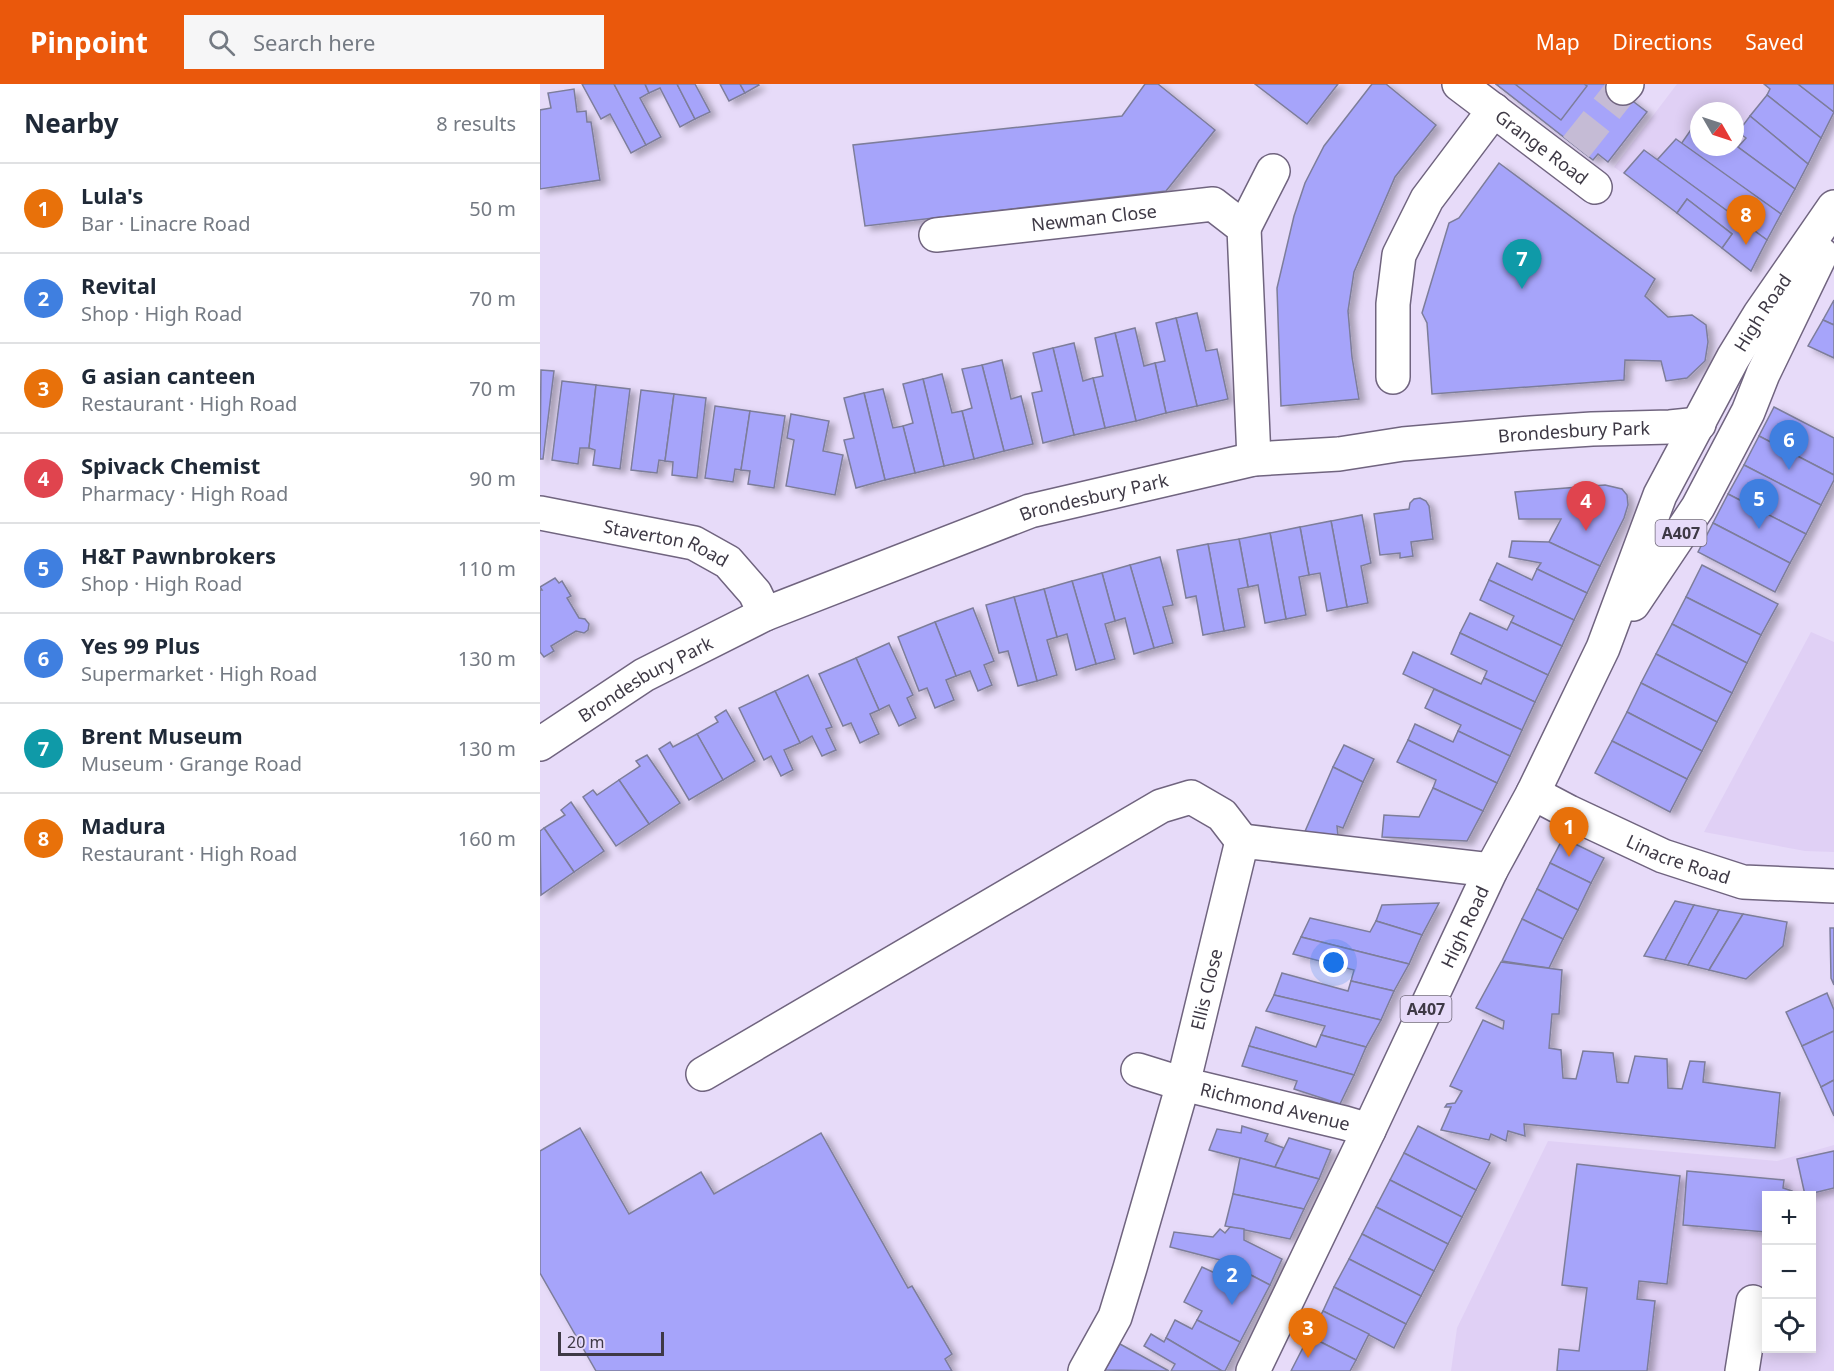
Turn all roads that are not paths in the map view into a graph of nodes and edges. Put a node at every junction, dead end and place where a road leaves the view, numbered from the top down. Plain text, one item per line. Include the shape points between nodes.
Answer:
1 (1459, 84) edge
2 (1494, 110) junction
3 (1273, 171) dead end
4 (1596, 187) dead end
5 (1834, 207) edge
6 (1244, 228) junction
7 (1834, 228) edge
8 (936, 235) dead end
9 (1393, 377) dead end
10 (1748, 412) junction
11 (1699, 423) junction
12 (1254, 459) junction
13 (540, 513) edge
14 (765, 614) junction
15 (1604, 648) junction
16 (540, 744) edge
17 (1533, 793) junction
18 (1242, 841) junction
19 (1491, 870) junction
20 (1834, 886) edge
21 (1137, 1070) dead end
22 (703, 1074) dead end
23 (1184, 1084) junction
24 (1369, 1130) junction
25 (1753, 1302) dead end
26 (1085, 1371) edge
27 (1253, 1371) edge
28 (1742, 1371) edge

1 - 2 street, Grange Road
2 - 4 street, Grange Road via 1569,155
2 - 9 street via 1427,199 1399,255 1393,304
3 - 6 street
5 - 11 street, High Road / A407 via 1760,314
6 - 8 street, Newman Close via 1213,204
6 - 12 street
7 - 10 street, High Road / A407
10 - 11 street
10 - 15 street, High Road / A407 via 1695,513
11 - 12 street, Brondesbury Park via 1496,436 1339,454
11 - 15 street, High Road / A407 via 1660,495
12 - 14 street, Brondesbury Park via 1030,511
13 - 14 street, Staverton Road via 694,543 728,562 755,593
14 - 16 street, Brondesbury Park via 645,675
15 - 17 street, High Road / A407
17 - 19 street, High Road / A407
17 - 20 street, Linacre Road via 1663,856 1743,882
18 - 19 street
18 - 22 street via 1222,815 1191,797 1161,806
18 - 23 street, Ellis Close
19 - 24 street, High Road / A407
21 - 23 street, Richmond Avenue
23 - 24 street, Richmond Avenue
23 - 26 street, Ellis Close via 1115,1317
24 - 27 street, High Road / A407
25 - 28 street

